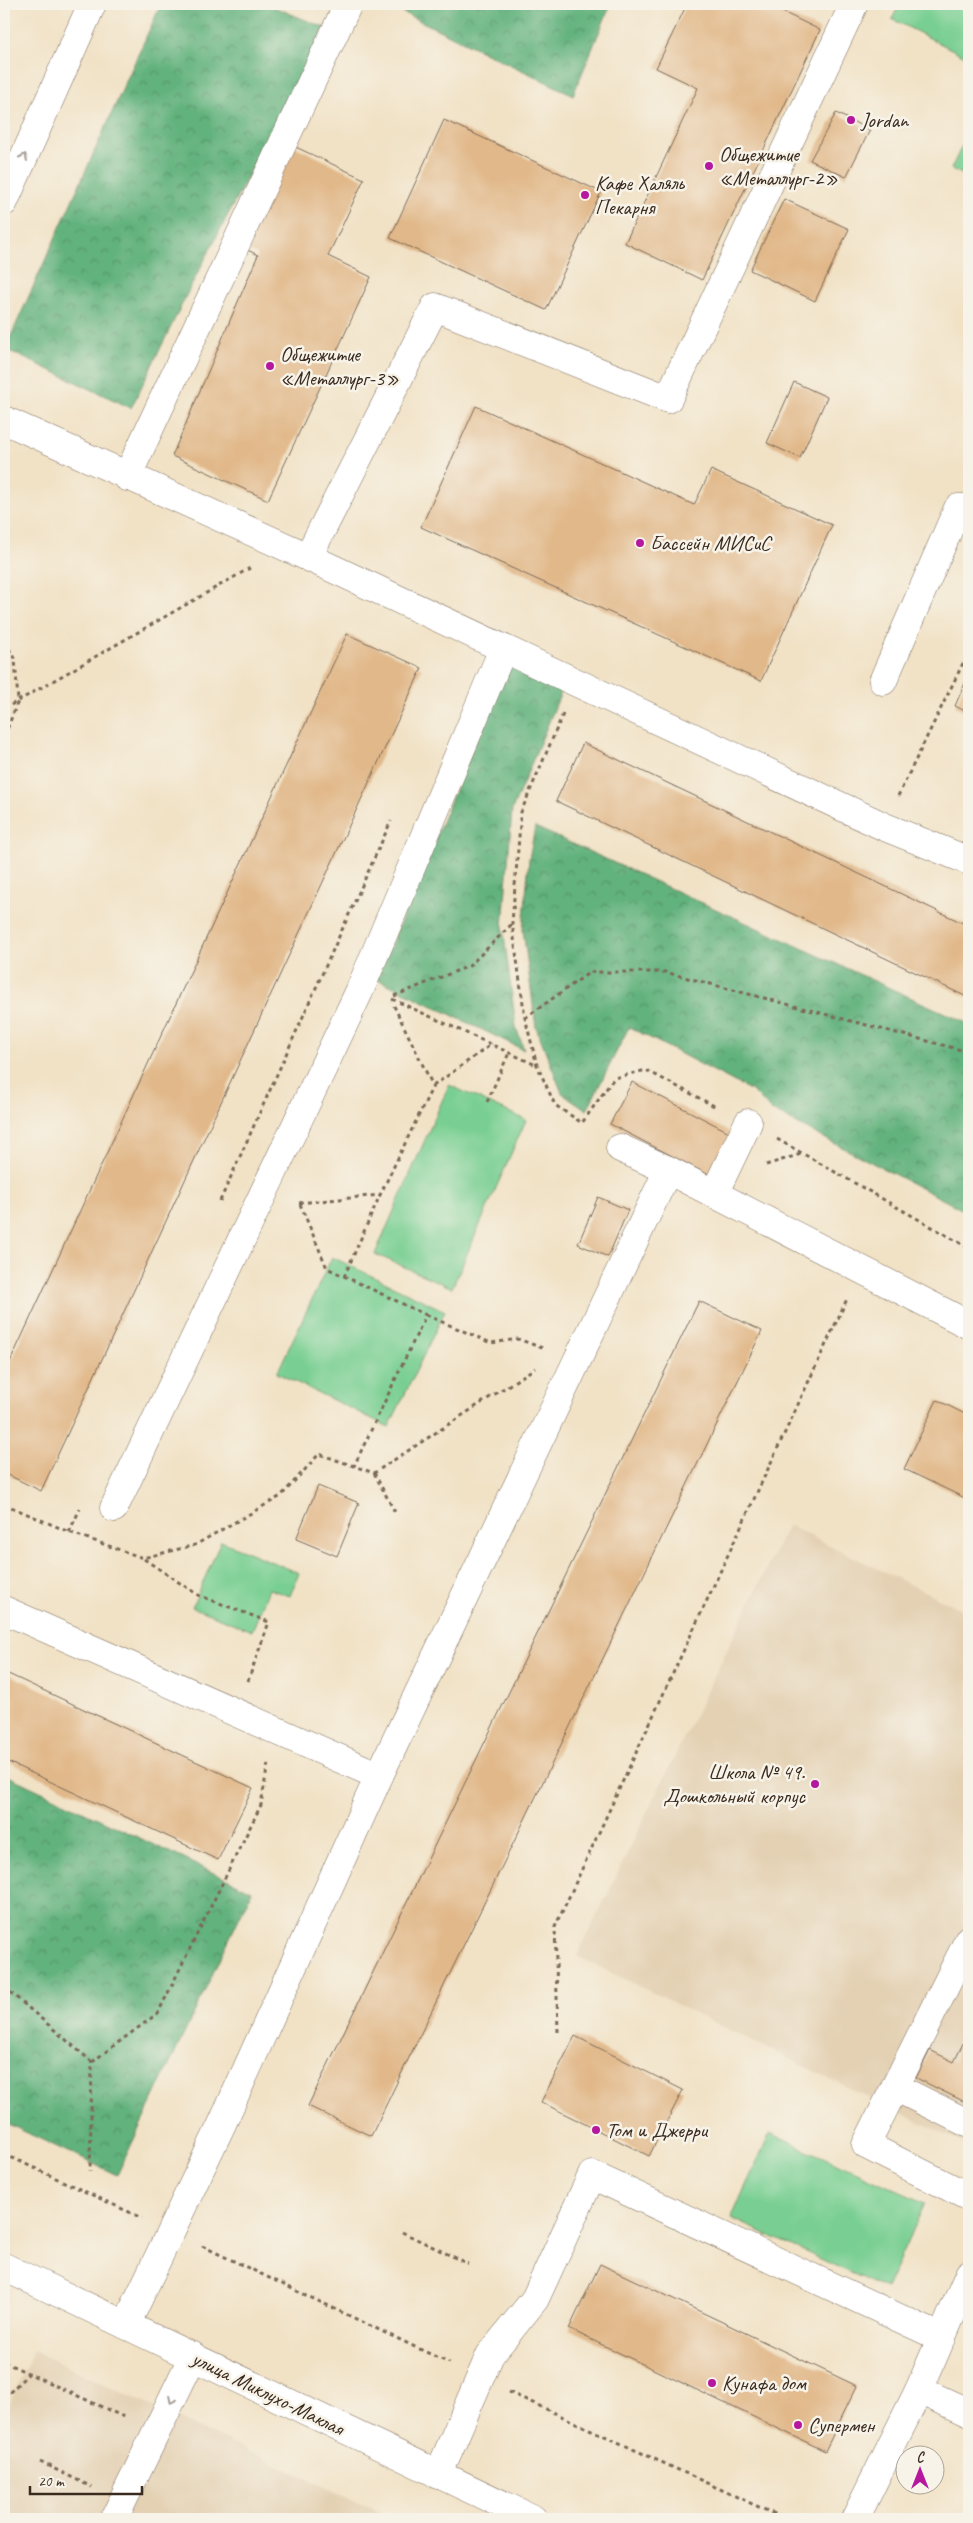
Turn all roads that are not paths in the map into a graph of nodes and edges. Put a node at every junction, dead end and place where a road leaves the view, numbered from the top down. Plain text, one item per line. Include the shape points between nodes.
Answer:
1 (92, 4) edge
2 (348, 4) edge
3 (854, 4) edge
4 (4, 202) edge
5 (4, 420) edge
6 (126, 477) junction
7 (969, 508) edge
8 (296, 553) junction
9 (503, 650) junction
10 (883, 682) dead end
11 (969, 861) edge
12 (748, 1123) dead end
13 (620, 1148) dead end
14 (668, 1170) junction
15 (714, 1194) junction
16 (969, 1325) edge
17 (114, 1508) dead end
18 (4, 1610) edge
19 (379, 1776) junction
20 (969, 1939) edge
21 (895, 2087) junction
22 (969, 2124) edge
23 (969, 2197) edge
24 (4, 2267) edge
25 (969, 2274) edge
26 (126, 2325) junction
27 (942, 2338) junction
28 (193, 2356) junction
29 (919, 2390) junction
30 (969, 2413) edge
31 (438, 2475) junction
32 (118, 2510) edge
33 (533, 2519) edge
34 (855, 2519) edge

4 -> 1 main road
2 - 6 main road
3 - 8 main road via 668,399 435,307
5 - 6 main road via 80,460
6 - 8 main road
7 - 10 main road via 958,508
8 - 9 main road
9 - 11 main road via 885,827
9 - 17 main road via 359,992
12 - 15 main road
13 - 14 main road
14 - 15 main road
14 - 19 main road
15 - 16 main road
18 - 19 main road
19 - 26 main road
20 - 21 main road
21 - 22 main road
21 - 23 main road via 866,2145
24 - 26 main road, улица Миклухо-Маклая
25 - 27 main road
26 - 28 main road, улица Миклухо-Маклая
27 - 29 main road
27 - 31 main road via 592,2175 535,2299 490,2355
28 - 31 main road, улица Миклухо-Маклая
28 -> 32 main road
29 - 30 main road
29 - 34 main road
31 - 33 main road, улица Миклухо-Маклая

